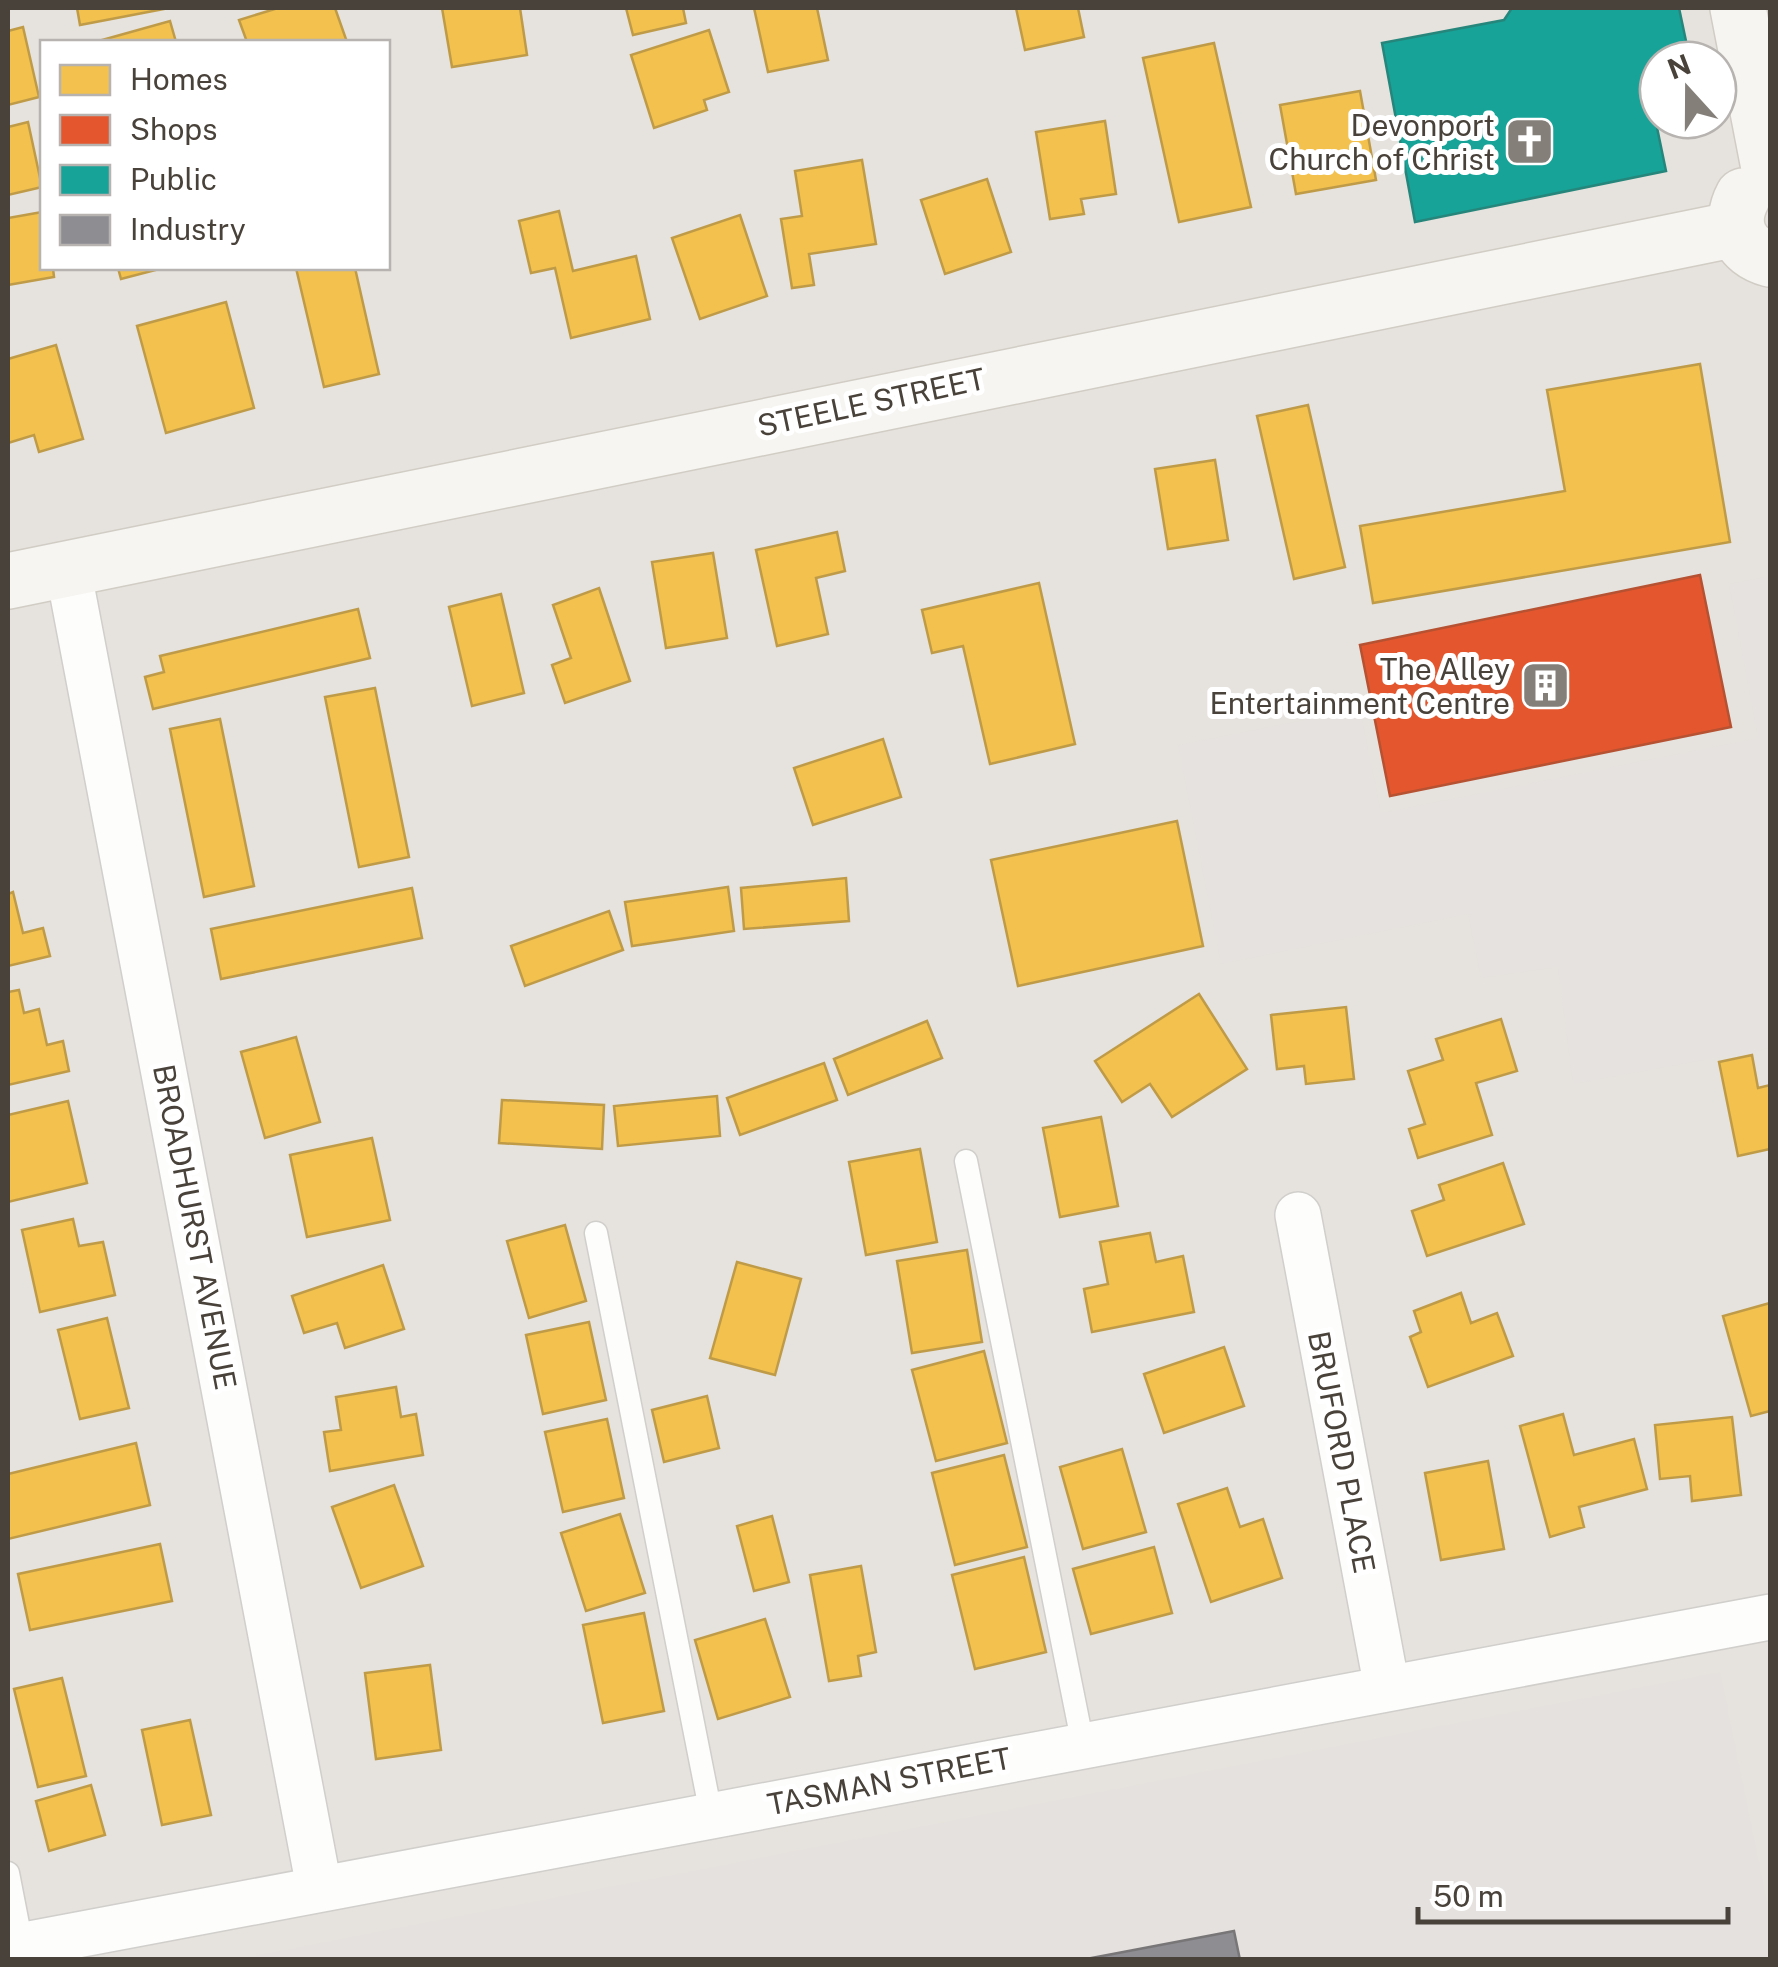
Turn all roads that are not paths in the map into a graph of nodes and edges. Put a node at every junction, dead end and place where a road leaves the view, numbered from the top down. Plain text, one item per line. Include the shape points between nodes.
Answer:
1 (1738, 8) edge
2 (1770, 177) edge
3 (1753, 244) edge
4 (68, 568) junction
5 (8, 581) edge
6 (966, 1161) dead end
7 (1298, 1215) dead end
8 (596, 1233) dead end
9 (1770, 1617) edge
10 (1387, 1688) junction
11 (1083, 1745) junction
12 (711, 1814) junction
13 (8, 1874) edge
14 (319, 1887) junction
15 (15, 1947) edge

1 - 2 main road
2 - 3 main road via 1752,186 1736,211
3 - 4 main road, STEELE STREET
4 - 5 main road, STEELE STREET
4 - 14 street, BROADHURST AVENUE
6 - 11 lane
7 - 10 street, BRUFORD PLACE
8 - 12 lane
9 - 10 street, TASMAN STREET
10 - 11 street, TASMAN STREET
11 - 12 street, TASMAN STREET
12 - 14 street, TASMAN STREET
13 - 15 lane
14 - 15 street, TASMAN STREET

